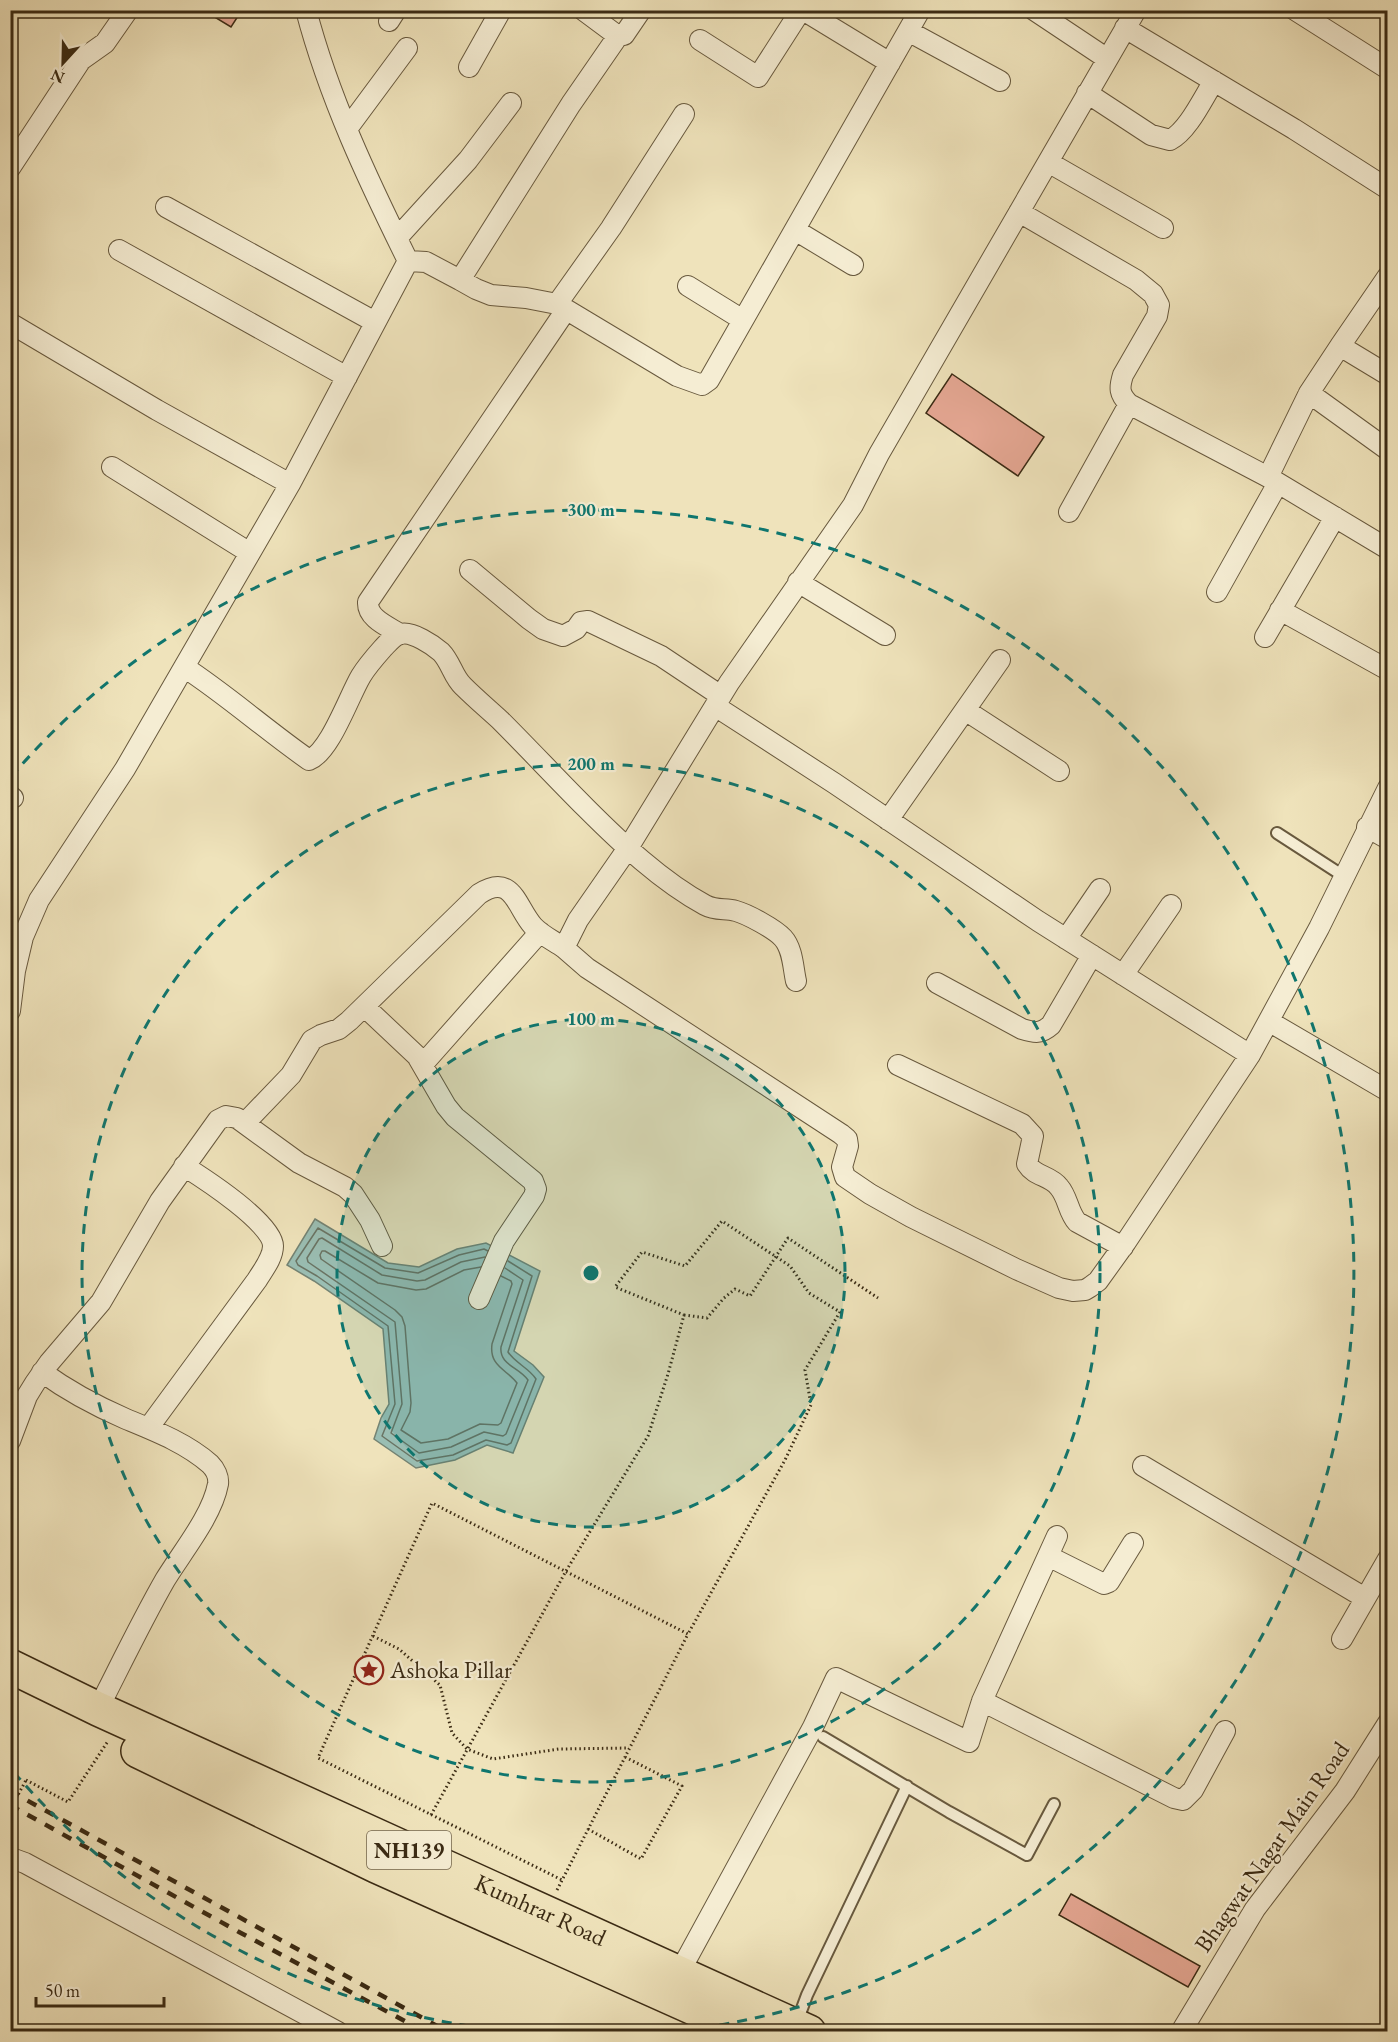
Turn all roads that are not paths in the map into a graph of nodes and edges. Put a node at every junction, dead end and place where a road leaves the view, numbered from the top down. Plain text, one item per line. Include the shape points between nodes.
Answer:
1 (128, 10) edge
2 (306, 10) edge
3 (501, 10) edge
4 (583, 10) edge
5 (641, 10) edge
6 (802, 10) edge
7 (920, 10) edge
8 (1034, 10) edge
9 (1136, 10) edge
10 (1294, 10) edge
11 (1125, 28) junction
12 (908, 31) junction
13 (618, 36) junction
14 (700, 40) dead end
15 (407, 48) dead end
16 (1106, 58) junction
17 (890, 63) junction
18 (469, 67) dead end
19 (1388, 69) edge
20 (1000, 81) dead end
21 (1214, 81) junction
22 (1087, 93) junction
23 (511, 103) dead end
24 (684, 114) dead end
25 (347, 129) junction
26 (1048, 162) junction
27 (10, 168) edge
28 (1388, 189) edge
29 (166, 207) dead end
30 (1019, 212) junction
31 (1163, 228) dead end
32 (795, 230) junction
33 (397, 238) junction
34 (119, 250) dead end
35 (408, 261) junction
36 (853, 265) dead end
37 (1388, 276) edge
38 (460, 280) junction
39 (688, 286) dead end
40 (562, 307) junction
41 (743, 320) junction
42 (375, 322) junction
43 (10, 323) edge
44 (1340, 346) junction
45 (1388, 375) edge
46 (347, 376) junction
47 (1309, 393) junction
48 (1129, 404) junction
49 (1388, 450) edge
50 (112, 467) dead end
51 (1273, 480) junction
52 (290, 484) junction
53 (1069, 512) dead end
54 (1335, 517) junction
55 (1388, 549) edge
56 (250, 553) junction
57 (470, 570) dead end
58 (798, 582) junction
59 (1217, 592) dead end
60 (1280, 610) junction
61 (400, 634) junction
62 (885, 635) dead end
63 (1265, 637) dead end
64 (1000, 660) dead end
65 (184, 667) junction
66 (1388, 670) edge
67 (718, 701) junction
68 (965, 710) junction
69 (1059, 771) dead end
70 (1388, 788) edge
71 (888, 820) junction
72 (1367, 827) junction
73 (1277, 833) dead end
74 (1388, 839) edge
75 (628, 848) junction
76 (1345, 877) junction
77 (1100, 889) dead end
78 (1171, 905) dead end
79 (540, 932) junction
80 (1066, 939) junction
81 (564, 948) junction
82 (1092, 955) junction
83 (1123, 975) junction
84 (796, 981) dead end
85 (937, 983) dead end
86 (365, 1007) junction
87 (10, 1011) edge
88 (1270, 1022) junction
89 (1250, 1055) junction
90 (423, 1064) junction
91 (898, 1065) dead end
92 (1388, 1091) edge
93 (245, 1123) junction
94 (183, 1166) junction
95 (382, 1246) dead end
96 (1123, 1247) junction
97 (479, 1299) dead end
98 (42, 1372) junction
99 (13, 1424) edge
100 (149, 1427) junction
101 (1143, 1466) dead end
102 (1058, 1536) dead end
103 (1133, 1543) dead end
104 (1048, 1556) junction
105 (1388, 1559) edge
106 (1365, 1598) junction
107 (1342, 1639) dead end
108 (10, 1666) edge
109 (10, 1686) edge
110 (982, 1701) junction
111 (104, 1723) junction
112 (1388, 1723) edge
113 (1225, 1731) dead end
114 (823, 1737) dead end
115 (907, 1786) junction
116 (1054, 1804) dead end
117 (10, 1862) edge
118 (596, 1951) junction
119 (680, 1972) junction
120 (802, 2028) edge
121 (338, 2031) edge
122 (747, 2031) edge
123 (1181, 2031) edge

1 - 27 street via 105,43 81,60
2 - 25 street
3 - 18 street
4 - 13 street
5 - 13 street via 624,35
6 - 14 street via 759,77
6 - 17 street
7 - 12 street
8 - 16 street
9 - 11 street
10 - 19 street
11 - 16 street
11 - 21 street
12 - 17 street
12 - 20 street
13 - 38 street
15 - 25 street
16 - 22 street
17 - 32 street
21 - 22 street via 1184,128 1170,140 1151,135
21 - 28 street
22 - 26 street
23 - 33 street via 468,159
24 - 40 street
25 - 33 street
26 - 30 street
26 - 31 street
29 - 42 street
30 - 48 street via 1118,268 1153,294 1159,306 1157,316 1119,386 1121,396
30 - 58 street via 853,505
32 - 36 street
32 - 41 street
33 - 35 street
34 - 46 street
35 - 38 street via 426,262
35 - 42 street
37 - 44 street
38 - 40 street via 491,295
39 - 41 street
40 - 41 street via 677,376 702,385 709,380
40 - 61 street via 368,602 373,616
42 - 46 street
43 - 52 street
44 - 45 street
44 - 47 street
46 - 52 street
47 - 49 street
47 - 51 street
48 - 51 street
48 - 53 street
50 - 56 street
51 - 54 street
51 - 59 street
52 - 56 street
54 - 55 street
54 - 60 street
56 - 65 street
57 - 67 street via 543,629 563,636 588,621 661,656
58 - 62 street
58 - 67 street
60 - 63 street
60 - 66 street
61 - 65 street via 370,663 321,751 309,759
61 - 75 street via 408,634 440,652 460,684
64 - 68 street
65 - 87 street via 125,769 39,900 23,937
67 - 71 street
67 - 75 street
68 - 69 street
68 - 71 street
70 - 72 street
71 - 80 street
72 - 74 street
72 - 76 street
73 - 76 lane
75 - 81 street via 578,920
75 - 84 street via 704,904 742,913 783,938 789,947
76 - 88 street
77 - 80 street
78 - 83 street
79 - 81 street
79 - 86 street via 512,893 502,887 489,887
79 - 90 street
80 - 82 street
81 - 96 street via 586,968 842,1134 848,1146 842,1167 844,1177 911,1217 1016,1269 1073,1291 1085,1290 1098,1281
82 - 83 street
82 - 85 street via 1044,1032 1022,1029
83 - 89 street
86 - 90 street
86 - 93 street via 339,1029 312,1040 291,1074
88 - 89 street
88 - 92 street
89 - 96 street
90 - 97 street via 455,1117 532,1181 536,1189 504,1240
91 - 96 street via 1022,1124 1033,1136 1027,1164 1032,1172 1058,1185 1077,1222
93 - 94 street via 226,1116 218,1120
93 - 95 street via 353,1194
94 - 98 street via 101,1302
94 - 100 street via 253,1217 265,1228 274,1248 257,1280
98 - 99 street
98 - 100 street via 78,1396
100 - 111 street via 210,1465 219,1481 205,1516 156,1595
101 - 106 street
102 - 104 street
103 - 104 street via 1104,1584
104 - 110 street
105 - 106 street
106 - 107 street
108 - 111 highway, Kumhrar Road / NH139
109 - 111 highway, Kumhrar Road / NH139
110 - 113 street via 1183,1800 1193,1790
110 - 119 street via 969,1742 836,1678
111 - 118 highway, Kumhrar Road / NH139 via 376,1866
112 - 123 street, Bhagwat Nagar Main Road via 1345,1791 1256,1909
114 - 115 lane
115 - 116 lane via 1027,1854
115 - 120 lane via 807,1995
117 - 121 street via 14,1859 25,1863
118 - 119 highway, Kumhrar Road / NH139
118 - 122 highway, Kumhrar Road / NH139
119 - 120 highway, Kumhrar Road / NH139

